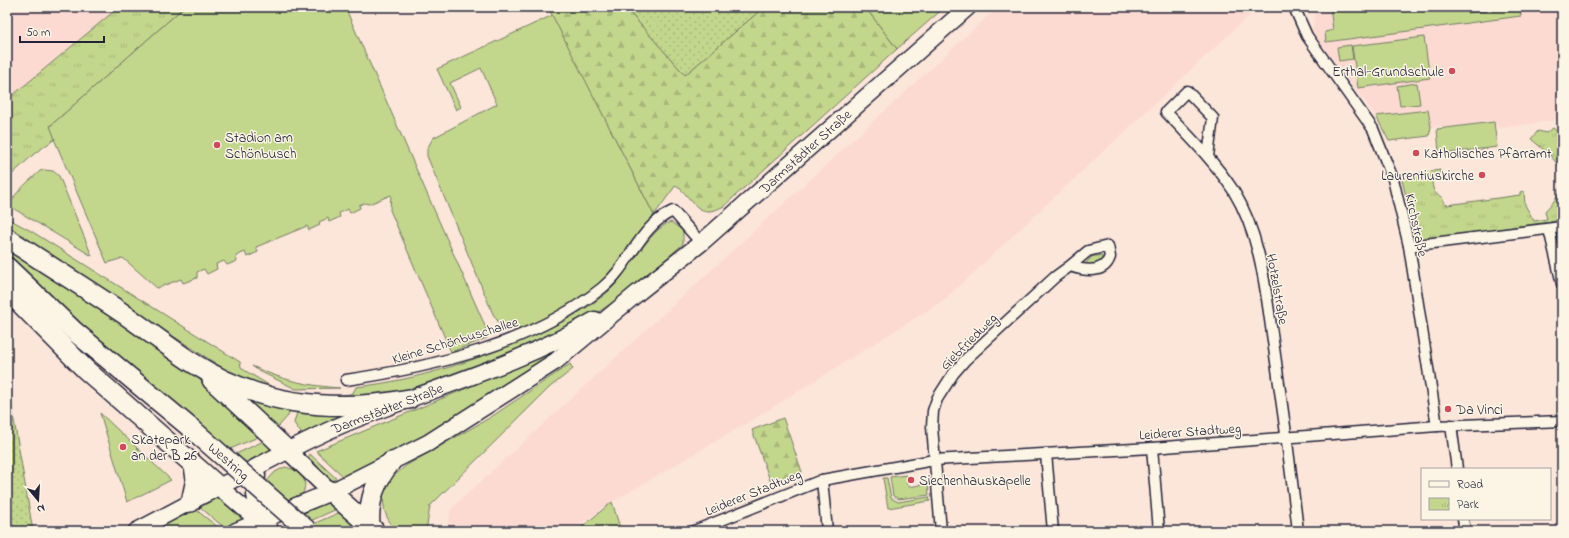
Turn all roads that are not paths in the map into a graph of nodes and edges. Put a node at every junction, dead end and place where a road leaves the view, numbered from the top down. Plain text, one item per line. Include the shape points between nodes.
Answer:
1 (968, 7) edge
2 (1294, 7) edge
3 (1208, 156) junction
4 (1562, 227) edge
5 (1549, 229) junction
6 (7, 238) edge
7 (701, 243) junction
8 (1409, 246) junction
9 (1070, 266) dead end
10 (7, 267) edge
11 (1562, 284) edge
12 (640, 291) junction
13 (8, 292) edge
14 (74, 331) junction
15 (194, 364) junction
16 (346, 380) dead end
17 (410, 399) junction
18 (1562, 421) edge
19 (1451, 425) junction
20 (1437, 426) junction
21 (1287, 438) junction
22 (1152, 448) junction
23 (288, 450) junction
24 (1046, 454) junction
25 (934, 460) junction
26 (391, 462) junction
27 (194, 466) junction
28 (260, 466) junction
29 (1457, 468) edge
30 (822, 480) junction
31 (219, 487) junction
32 (331, 492) junction
33 (191, 502) junction
34 (1463, 520) edge
35 (264, 526) edge
36 (373, 528) edge
37 (136, 531) edge
38 (235, 531) edge
39 (308, 531) edge
40 (694, 531) edge
41 (827, 531) edge
42 (941, 531) edge
43 (1053, 531) edge
44 (1159, 531) edge
45 (1298, 531) edge
46 (1465, 531) edge

1 - 7 main road, Darmstädter Straße
2 - 8 street, Kirchstraße via 1307,36 1373,129 1393,179
3 - 3 street, Hotzelstraße via 1213,118 1187,91 1166,112
3 - 21 street, Hotzelstraße via 1233,191 1248,219 1258,252
4 - 5 street
5 - 8 street
5 - 11 street
6 - 15 highway
7 - 12 main road, Darmstädter Straße
7 - 16 street, Kleine Schönbuschallee via 672,211 660,217 649,228 623,266 603,288 555,320 499,344 437,362 388,374
8 - 20 street, Kirchstraße
9 - 25 street, Giebfriedweg via 966,360 944,387 933,410
10 - 14 highway, Westring
12 - 17 main road, Darmstädter Straße via 594,320 524,356
12 - 26 main road, Darmstädter Straße via 540,372 466,420
13 - 14 highway, Westring
13 - 27 highway via 85,369
14 - 39 highway, Westring, bridge via 193,430
15 - 17 highway via 226,381 259,394 299,403 360,406
15 - 23 highway
17 - 23 main road, Darmstädter Straße via 346,423
18 - 19 street, Leiderer Stadtweg
19 - 20 street, Leiderer Stadtweg
19 - 29 street
20 - 21 street, Leiderer Stadtweg
21 - 22 street, Leiderer Stadtweg
21 - 45 street, Hotzelstraße
22 - 24 street, Leiderer Stadtweg
22 - 44 street
23 - 28 main road, Darmstädter Straße
23 - 32 main road
24 - 25 street, Leiderer Stadtweg
24 - 43 street
25 - 30 street, Leiderer Stadtweg
25 - 42 street, Giebfriedweg
26 - 32 main road, Darmstädter Straße
26 - 36 highway via 380,476 372,494 369,514
27 - 31 highway
27 - 33 highway via 196,479
28 - 31 main road, Darmstädter Straße
28 - 35 main road via 255,494
30 - 40 street, Leiderer Stadtweg
30 - 41 street, Leiderer Stadtweg
31 - 33 main road, Darmstädter Straße
31 - 35 main road
32 - 35 main road, Darmstädter Straße
32 - 36 highway
33 - 37 main road, Darmstädter Straße
34 - 46 street
35 - 38 main road, Darmstädter Straße

